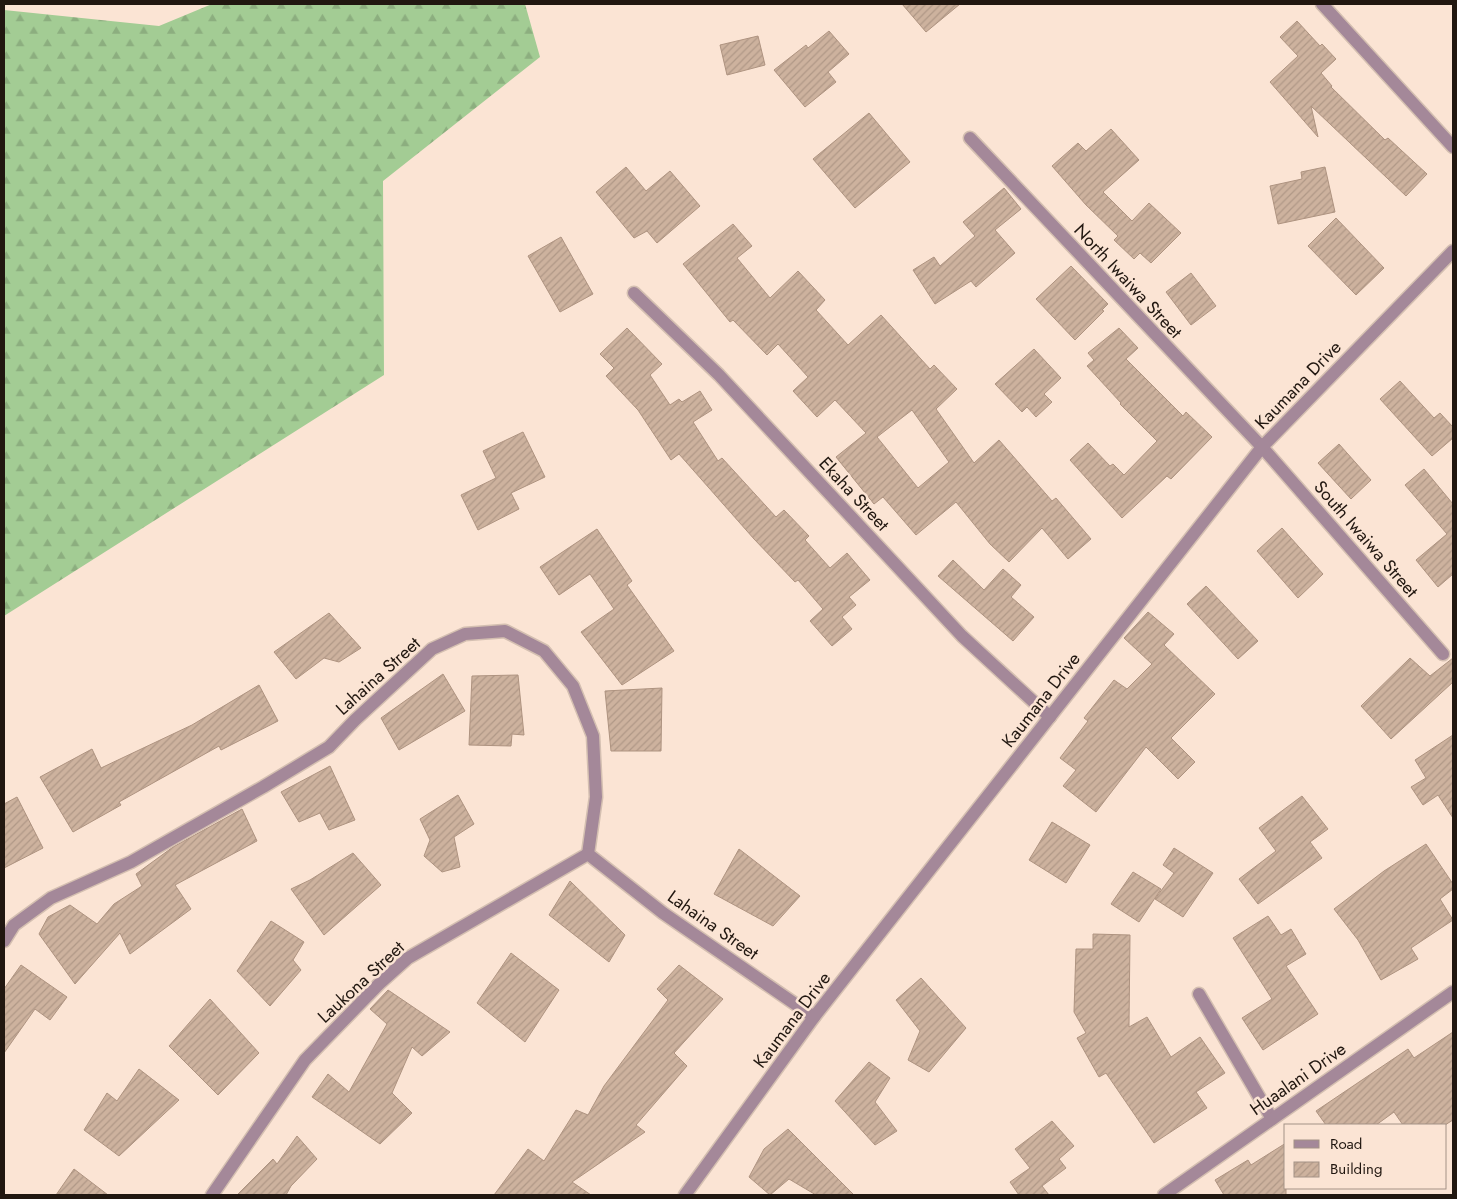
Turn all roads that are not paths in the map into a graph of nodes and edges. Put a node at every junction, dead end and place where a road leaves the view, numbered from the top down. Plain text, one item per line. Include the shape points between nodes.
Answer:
1 (1322, 4) edge
2 (970, 138) dead end
3 (1453, 147) edge
4 (1453, 250) edge
5 (634, 293) dead end
6 (1262, 447) junction
7 (1443, 654) dead end
8 (1050, 718) junction
9 (588, 854) junction
10 (4, 942) edge
11 (1453, 992) edge
12 (1199, 994) dead end
13 (814, 1017) junction
14 (1272, 1119) junction
15 (212, 1195) edge
16 (685, 1195) edge
17 (1164, 1195) edge

1 - 3 street
2 - 6 street, North Iwaiwa Street
4 - 6 street, Kaumana Drive
5 - 8 street, Ekaha Street via 719,375 962,636
6 - 7 street, South Iwaiwa Street
6 - 8 street, Kaumana Drive
8 - 13 street, Kaumana Drive
9 - 10 street, Lahaina Street via 596,797 593,736 572,686 544,651 505,631 465,634 432,649 329,746 263,788 131,862 51,898 14,925
9 - 13 street, Lahaina Street via 663,913
9 - 15 street, Laukona Street via 408,958 379,984 305,1060
11 - 14 street, Huaalani Drive
12 - 14 street
13 - 16 street, Kaumana Drive
14 - 17 street, Huaalani Drive

